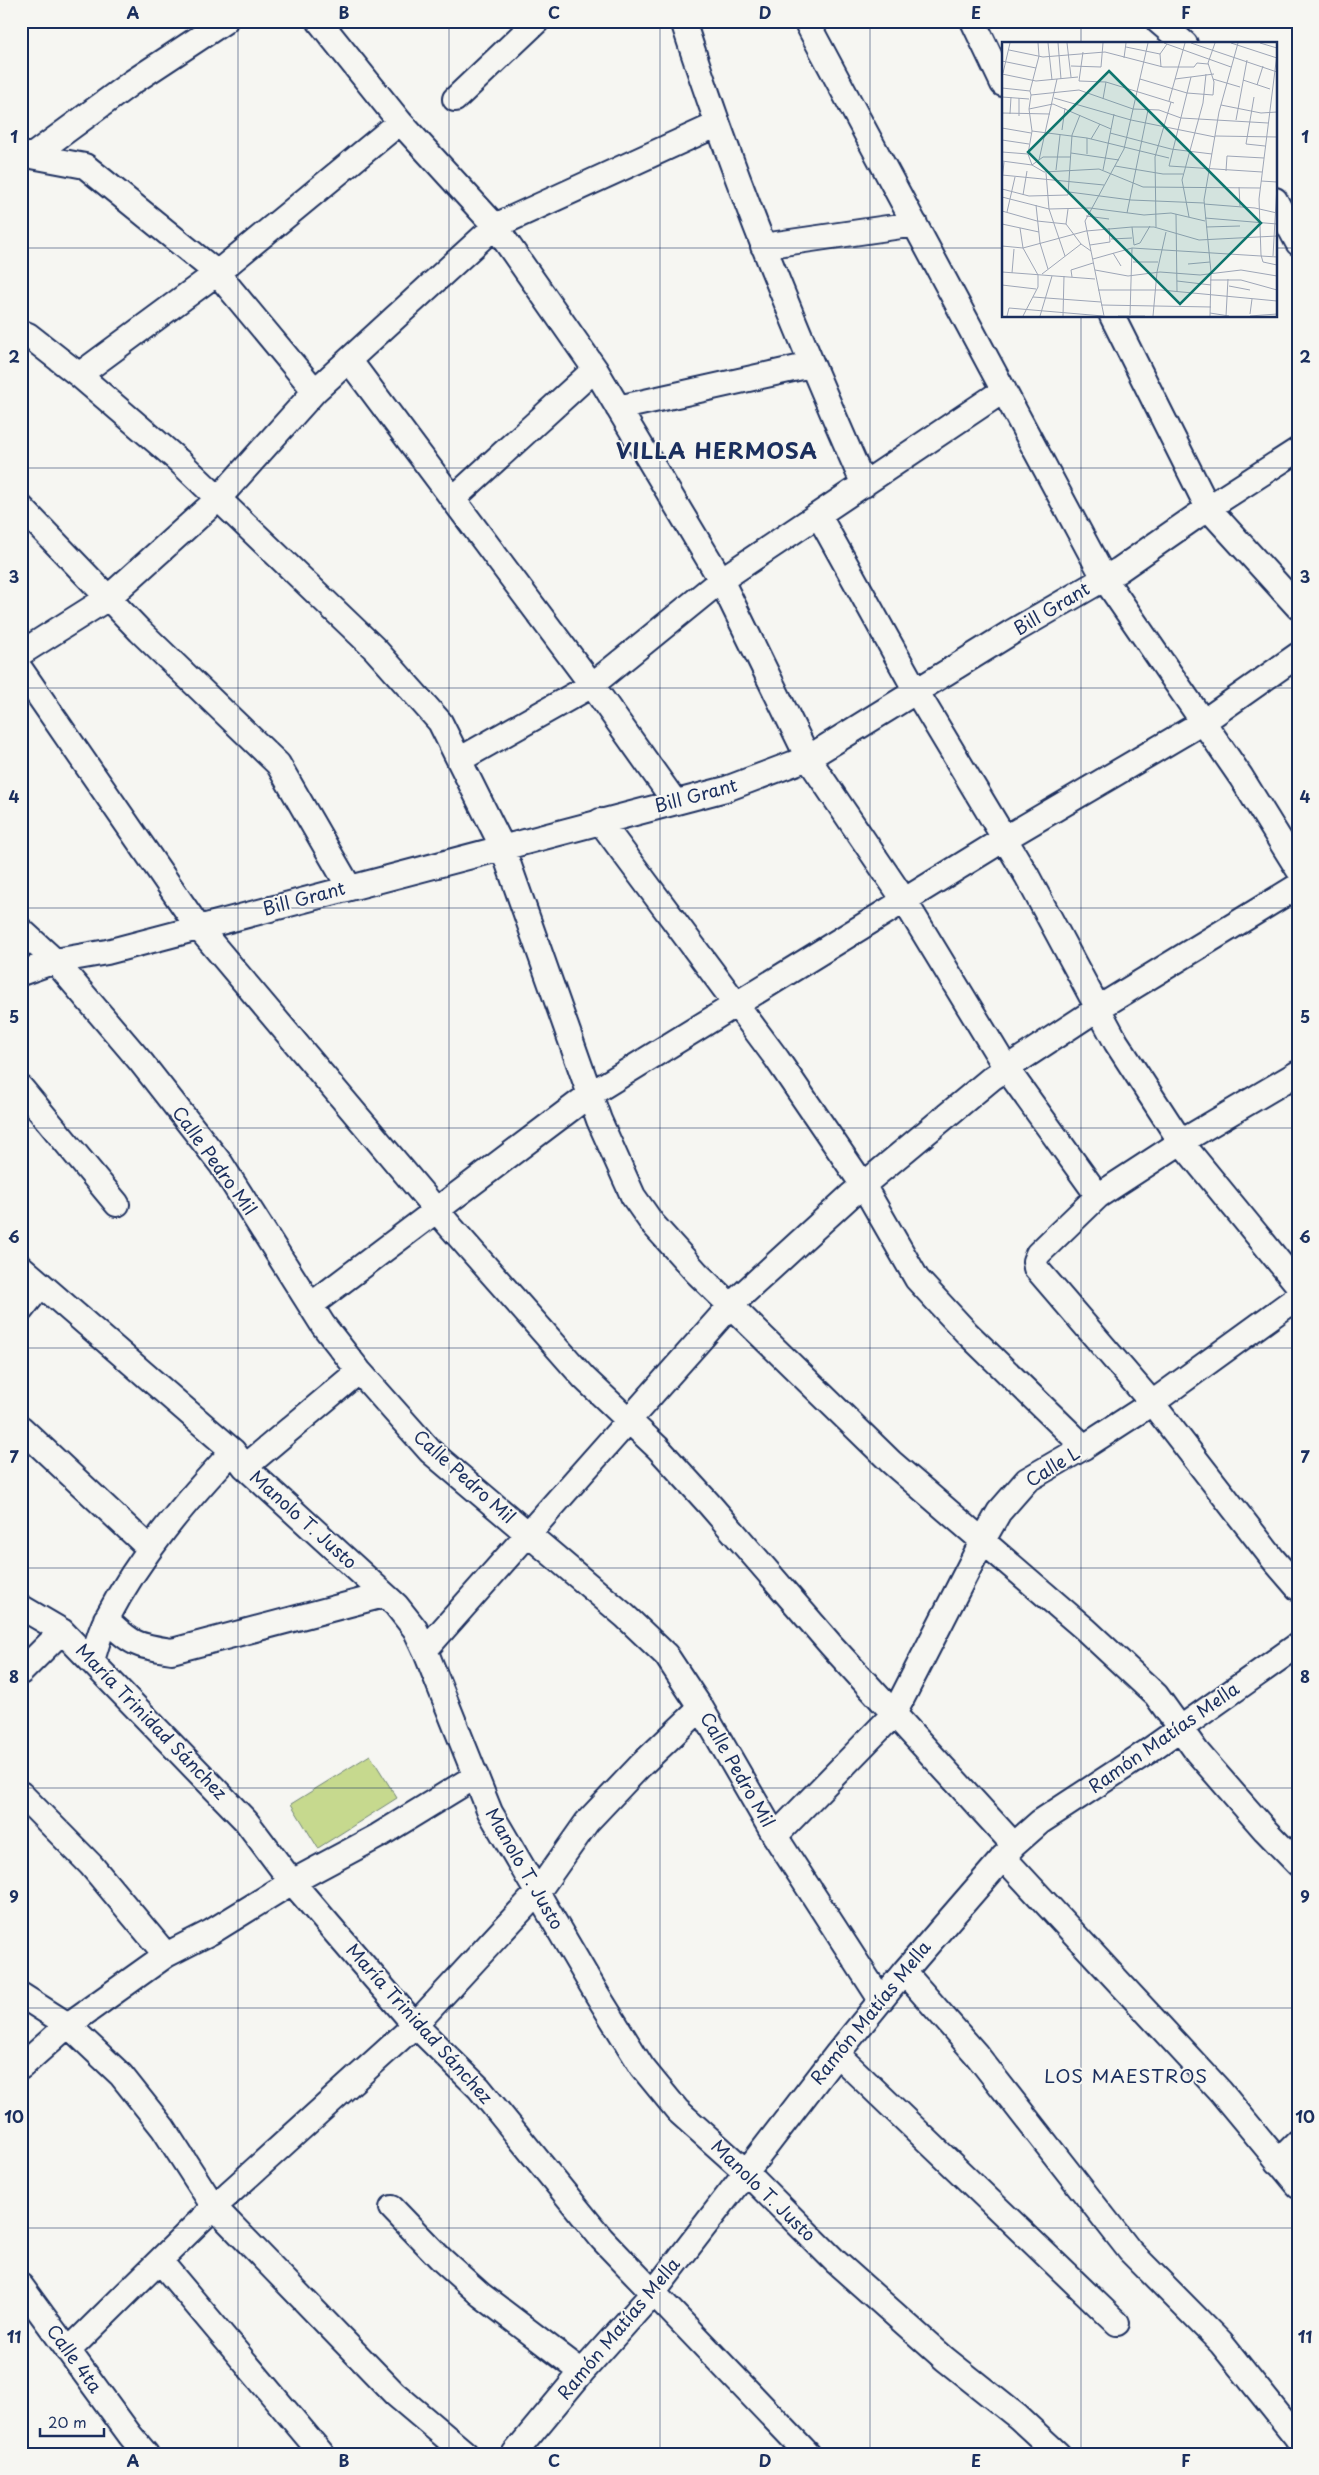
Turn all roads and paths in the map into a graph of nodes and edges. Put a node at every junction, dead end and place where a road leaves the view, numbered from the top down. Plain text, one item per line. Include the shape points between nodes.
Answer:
1 (225, 21) edge
2 (319, 21) edge
3 (537, 21) edge
4 (682, 21) edge
5 (806, 21) edge
6 (973, 21) edge
7 (1158, 21) edge
8 (1183, 42) edge
9 (1002, 82) edge
10 (455, 99) dead end
11 (400, 122) junction
12 (716, 125) junction
13 (26, 155) edge
14 (1276, 202) edge
15 (915, 224) junction
16 (495, 226) junction
17 (1298, 243) edge
18 (763, 246) junction
19 (217, 274) junction
20 (1113, 318) edge
21 (21, 332) edge
22 (349, 360) junction
23 (811, 365) junction
24 (595, 369) junction
25 (79, 376) junction
26 (1004, 390) junction
27 (315, 391) junction
28 (618, 408) junction
29 (1298, 450) edge
30 (864, 485) junction
31 (218, 498) junction
32 (454, 499) junction
33 (21, 507) edge
34 (1208, 508) junction
35 (818, 516) junction
36 (1104, 578) junction
37 (721, 580) junction
38 (108, 598) junction
39 (1298, 607) edge
40 (21, 653) edge
41 (1298, 655) edge
42 (21, 670) edge
43 (592, 685) junction
44 (916, 691) junction
45 (1203, 722) junction
46 (808, 758) junction
47 (459, 760) junction
48 (675, 802) junction
49 (600, 821) junction
50 (1004, 839) junction
51 (502, 846) junction
52 (1298, 869) edge
53 (1298, 886) edge
54 (349, 887) junction
55 (904, 900) junction
56 (198, 927) junction
57 (21, 930) edge
58 (55, 961) junction
59 (21, 973) edge
60 (736, 1004) junction
61 (1097, 1009) junction
62 (1006, 1068) junction
63 (1298, 1072) edge
64 (21, 1088) edge
65 (589, 1095) junction
66 (1181, 1142) junction
67 (863, 1185) junction
68 (1098, 1196) junction
69 (117, 1204) dead end
70 (437, 1209) junction
71 (21, 1267) edge
72 (41, 1285) junction
73 (1298, 1285) edge
74 (1298, 1297) edge
75 (311, 1304) junction
76 (731, 1305) junction
77 (21, 1310) edge
78 (359, 1371) junction
79 (1152, 1403) junction
80 (629, 1420) junction
81 (21, 1428) edge
82 (1084, 1447) junction
83 (239, 1459) junction
84 (528, 1534) junction
85 (983, 1540) junction
86 (149, 1548) junction
87 (1298, 1588) edge
88 (384, 1595) junction
89 (21, 1607) edge
90 (106, 1619) junction
91 (62, 1631) junction
92 (1298, 1645) edge
93 (425, 1650) junction
94 (92, 1661) junction
95 (21, 1672) edge
96 (701, 1708) junction
97 (894, 1714) junction
98 (1181, 1728) junction
99 (476, 1776) junction
100 (21, 1794) edge
101 (775, 1836) junction
102 (1008, 1851) junction
103 (1298, 1864) edge
104 (292, 1882) junction
105 (537, 1893) junction
106 (166, 1955) junction
107 (904, 1972) junction
108 (21, 1994) edge
109 (881, 2000) junction
110 (68, 2025) junction
111 (415, 2025) junction
112 (837, 2054) junction
113 (21, 2066) edge
114 (1298, 2142) edge
115 (1278, 2162) junction
116 (745, 2171) junction
117 (1298, 2185) edge
118 (214, 2207) junction
119 (392, 2208) dead end
120 (160, 2261) junction
121 (21, 2286) edge
122 (653, 2293) junction
123 (1117, 2323) dead end
124 (68, 2351) junction
125 (582, 2372) junction
126 (1298, 2439) edge
127 (146, 2454) edge
128 (322, 2454) edge
129 (466, 2454) edge
130 (514, 2454) edge
131 (808, 2454) edge
132 (1058, 2454) edge

1 - 13 street
2 - 11 street
3 - 10 street
4 - 12 street
5 - 15 street
6 - 9 street
7 - 8 street
11 - 16 street
11 - 19 street
12 - 16 street
12 - 18 street
13 - 19 street via 85,166
14 - 17 street
15 - 18 street
15 - 26 street
16 - 22 street
16 - 24 street
18 - 23 street
19 - 25 street
19 - 27 street
20 - 34 street
21 - 25 street
22 - 27 street
22 - 32 street
23 - 28 street
23 - 30 street
24 - 28 street
24 - 32 street
25 - 31 street
26 - 30 street
26 - 36 street
27 - 31 street
28 - 37 street
29 - 34 street, Bill Grant
30 - 35 street
31 - 38 street
31 - 47 street via 375,649 440,722
32 - 43 street
33 - 38 street
34 - 36 street, Bill Grant
34 - 39 street
35 - 37 street
35 - 44 street
36 - 44 street, Bill Grant
36 - 45 street
37 - 43 street
37 - 46 street
38 - 40 street
38 - 54 street via 278,764
41 - 45 street
42 - 56 street
43 - 47 street
43 - 48 street
44 - 46 street, Bill Grant
44 - 50 street
45 - 50 street
45 - 52 street
46 - 48 street, Bill Grant via 726,789
46 - 55 street
47 - 51 street
48 - 49 street, Bill Grant
49 - 51 street, Bill Grant
49 - 60 street
50 - 55 street
50 - 61 street
51 - 54 street, Bill Grant
51 - 65 street
53 - 61 street
54 - 56 street, Bill Grant
55 - 60 street
55 - 62 street
56 - 58 street, Bill Grant via 107,952
56 - 70 street
57 - 58 street, Calle Pedro Mil
58 - 59 street, Bill Grant
58 - 75 street, Calle Pedro Mil via 141,1062 221,1164
60 - 65 street
60 - 67 street
61 - 62 street
61 - 66 street
62 - 67 street
62 - 68 street
63 - 66 street
64 - 69 street
65 - 70 street
65 - 76 street via 633,1196 696,1273
66 - 68 street
66 - 73 street
67 - 76 street
67 - 82 street via 917,1279 966,1332
68 - 79 street via 1038,1254 1036,1268
70 - 75 street
70 - 80 street via 584,1378
71 - 72 street, Manolo T. Justo
72 - 77 street
72 - 83 street, Manolo T. Justo
74 - 79 street, Calle L
75 - 78 street, Calle Pedro Mil
76 - 80 street
76 - 85 street via 891,1462
78 - 83 street
78 - 84 street, Calle Pedro Mil via 430,1452
79 - 82 street, Calle L
79 - 87 street
80 - 84 street
80 - 97 street via 710,1505 775,1583
81 - 86 street
82 - 85 street, Calle L via 1027,1480 999,1512
83 - 86 street via 187,1500
83 - 88 street, Manolo T. Justo
84 - 93 street
84 - 96 street, Calle Pedro Mil via 626,1616 666,1655
85 - 97 street, Calle L
85 - 98 street via 1156,1695
86 - 90 street
88 - 90 street via 172,1651 149,1648 127,1640
88 - 93 street, Manolo T. Justo via 415,1629
89 - 91 street, María Trinidad Sánchez
90 - 94 street
91 - 94 street, María Trinidad Sánchez
91 - 95 street
92 - 98 street, Ramón Matías Mella
93 - 99 street, Manolo T. Justo
94 - 104 street, María Trinidad Sánchez via 246,1821
96 - 101 street, Calle Pedro Mil
96 - 105 street via 587,1822
97 - 101 street, Calle L
97 - 102 street
98 - 102 street, Ramón Matías Mella via 1040,1822
98 - 103 street via 1240,1802
99 - 104 street via 378,1836
99 - 105 street, Manolo T. Justo via 490,1812
100 - 106 street via 91,1865
101 - 109 street, Calle Pedro Mil
102 - 107 street, Ramón Matías Mella
102 - 115 street via 1220,2091
104 - 106 street via 211,1932
104 - 111 street, María Trinidad Sánchez
105 - 111 street
105 - 116 street, Manolo T. Justo via 642,2067 678,2111
106 - 110 street
107 - 109 street, Ramón Matías Mella
107 - 126 street via 976,2054 1130,2252 1221,2343
108 - 110 street
109 - 112 street, Ramón Matías Mella
110 - 113 street
110 - 118 street via 127,2082 163,2128
111 - 118 street
111 - 122 street, María Trinidad Sánchez via 479,2088 602,2239
112 - 116 street, Ramón Matías Mella
112 - 123 street
114 - 115 street
115 - 117 street
116 - 122 street, Ramón Matías Mella
116 - 132 street, Manolo T. Justo via 836,2262
118 - 120 street
118 - 129 street via 396,2394
119 - 125 street via 481,2295
120 - 124 street
120 - 128 street
121 - 124 street, Calle 4ta
122 - 125 street, Ramón Matías Mella
122 - 131 street, María Trinidad Sánchez
124 - 127 street, Calle 4ta
125 - 130 street, Ramón Matías Mella

